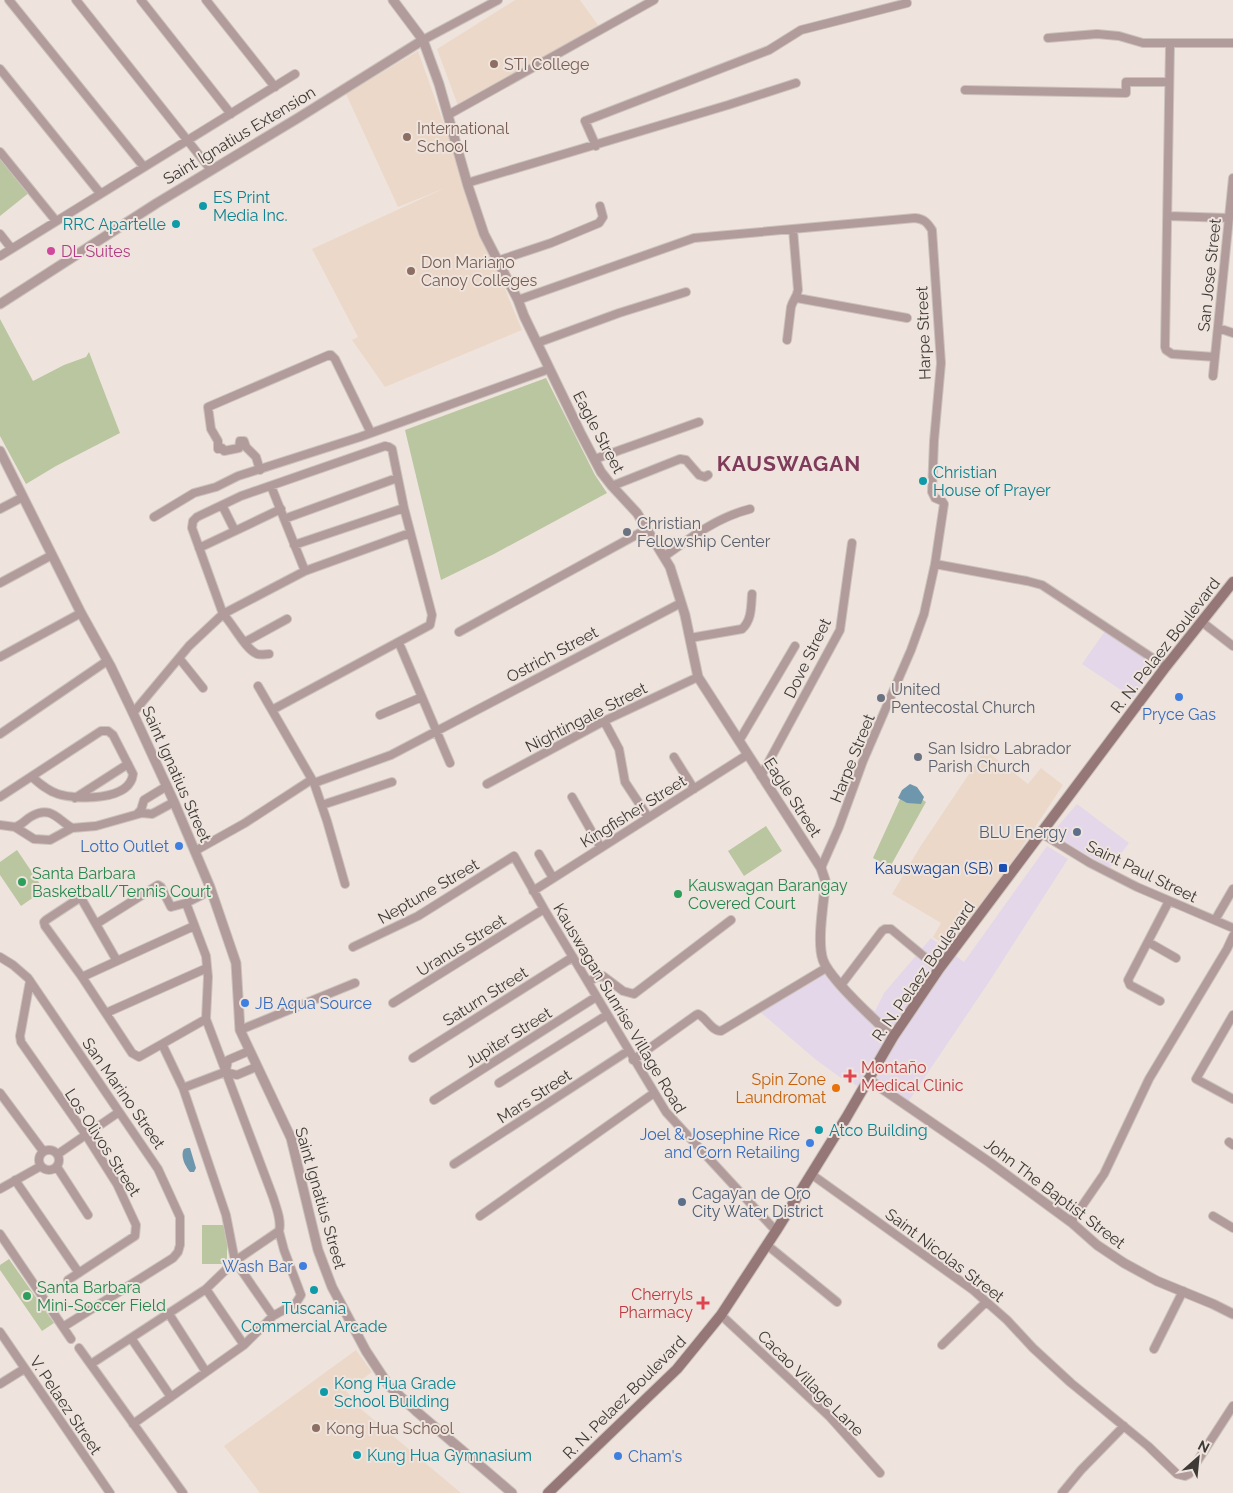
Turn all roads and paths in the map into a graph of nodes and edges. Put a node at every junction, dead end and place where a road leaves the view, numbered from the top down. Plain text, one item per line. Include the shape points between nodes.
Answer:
1 (10, 0) edge
2 (76, 0) edge
3 (141, 0) edge
4 (206, 0) edge
5 (393, 0) edge
6 (498, 0) edge
7 (654, 0) edge
8 (907, 3) dead end
9 (1048, 38) dead end
10 (423, 40) junction
11 (1233, 43) edge
12 (1170, 44) junction
13 (0, 69) edge
14 (294, 74) dead end
15 (1169, 82) junction
16 (796, 83) dead end
17 (275, 87) junction
18 (965, 90) dead end
19 (231, 114) junction
20 (448, 115) junction
21 (188, 140) junction
22 (596, 146) junction
23 (0, 152) edge
24 (144, 167) junction
25 (211, 170) junction
26 (1233, 178) edge
27 (467, 183) junction
28 (100, 193) junction
29 (600, 206) dead end
30 (1168, 216) junction
31 (1228, 218) junction
32 (56, 221) junction
33 (792, 229) junction
34 (0, 234) edge
35 (11, 248) junction
36 (0, 256) edge
37 (497, 261) junction
38 (686, 292) dead end
39 (796, 298) junction
40 (518, 300) junction
41 (0, 304) edge
42 (907, 318) dead end
43 (1218, 328) junction
44 (1233, 333) edge
45 (787, 340) dead end
46 (537, 343) junction
47 (1215, 357) junction
48 (549, 369) junction
49 (1213, 376) dead end
50 (699, 422) dead end
51 (371, 433) junction
52 (0, 451) edge
53 (595, 459) junction
54 (260, 470) junction
55 (708, 476) dead end
56 (397, 478) junction
57 (271, 486) junction
58 (612, 486) junction
59 (23, 497) junction
60 (222, 505) junction
61 (404, 508) junction
62 (0, 509) edge
63 (281, 509) junction
64 (750, 509) dead end
65 (154, 517) dead end
66 (284, 519) junction
67 (647, 529) junction
68 (235, 531) junction
69 (410, 533) junction
70 (852, 543) dead end
71 (294, 544) junction
72 (199, 548) junction
73 (52, 555) junction
74 (665, 556) junction
75 (935, 564) junction
76 (305, 571) junction
77 (1233, 582) edge
78 (0, 583) edge
79 (752, 594) dead end
80 (681, 603) junction
81 (81, 613) junction
82 (223, 614) junction
83 (287, 619) dead end
84 (1202, 622) junction
85 (459, 632) dead end
86 (690, 638) junction
87 (245, 642) junction
88 (399, 643) junction
89 (795, 646) dead end
90 (1233, 646) edge
91 (269, 654) dead end
92 (0, 657) edge
93 (180, 658) junction
94 (107, 661) junction
95 (1166, 666) junction
96 (698, 677) junction
97 (258, 686) dead end
98 (203, 688) dead end
99 (422, 697) junction
100 (272, 710) junction
101 (133, 713) junction
102 (380, 716) dead end
103 (604, 721) junction
104 (437, 730) junction
105 (0, 734) edge
106 (739, 741) junction
107 (747, 755) junction
108 (674, 757) dead end
109 (450, 763) dead end
110 (128, 764) junction
111 (761, 776) junction
112 (32, 777) junction
113 (313, 781) junction
114 (392, 782) dead end
115 (487, 784) dead end
116 (167, 786) junction
117 (694, 789) junction
118 (0, 797) edge
119 (572, 797) dead end
120 (74, 798) junction
121 (174, 802) junction
122 (322, 805) junction
123 (137, 814) junction
124 (648, 818) junction
125 (0, 825) edge
126 (15, 827) junction
127 (72, 828) junction
128 (1042, 833) junction
129 (601, 848) junction
130 (195, 851) junction
131 (539, 854) dead end
132 (514, 856) joint
133 (821, 868) junction
134 (553, 878) junction
135 (345, 884) dead end
136 (1233, 889) edge
137 (533, 891) junction
138 (202, 895) dead end
139 (1169, 901) junction
140 (186, 903) junction
141 (544, 909) junction
142 (731, 920) dead end
143 (1215, 920) junction
144 (96, 924) junction
145 (194, 926) junction
146 (1233, 928) edge
147 (1233, 936) edge
148 (1148, 942) junction
149 (353, 947) dead end
150 (0, 957) edge
151 (573, 957) junction
152 (1176, 958) dead end
153 (118, 961) junction
154 (207, 968) junction
155 (826, 968) junction
156 (939, 969) junction
157 (82, 977) junction
158 (30, 980) junction
159 (588, 982) junction
160 (355, 983) dead end
161 (840, 985) junction
162 (596, 997) junction
163 (1160, 1001) dead end
164 (393, 1003) dead end
165 (106, 1014) junction
166 (607, 1015) junction
167 (1233, 1015) edge
168 (206, 1019) junction
169 (240, 1030) junction
170 (893, 1036) junction
171 (162, 1044) junction
172 (249, 1051) junction
173 (628, 1051) junction
174 (413, 1058) dead end
175 (633, 1060) junction
176 (256, 1067) junction
177 (225, 1072) junction
178 (868, 1079) junction
179 (499, 1084) dead end
180 (183, 1088) junction
181 (0, 1093) edge
182 (654, 1093) junction
183 (1233, 1099) edge
184 (434, 1100) dead end
185 (119, 1112) junction
186 (86, 1135) junction
187 (44, 1151) junction
188 (58, 1154) junction
189 (454, 1164) dead end
190 (41, 1166) junction
191 (57, 1167) junction
192 (811, 1174) junction
193 (15, 1180) junction
194 (0, 1189) edge
195 (88, 1215) dead end
196 (480, 1216) dead end
197 (1213, 1216) dead end
198 (1070, 1222) junction
199 (1233, 1228) edge
200 (279, 1231) junction
201 (776, 1231) junction
202 (0, 1234) edge
203 (767, 1245) junction
204 (235, 1261) junction
205 (79, 1273) junction
206 (68, 1280) dead end
207 (206, 1289) junction
208 (1183, 1291) junction
209 (837, 1302) dead end
210 (986, 1302) junction
211 (1232, 1312) edge
212 (169, 1314) junction
213 (721, 1315) junction
214 (273, 1316) junction
215 (63, 1327) junction
216 (0, 1332) edge
217 (131, 1338) junction
218 (70, 1339) dead end
219 (244, 1345) junction
220 (942, 1345) dead end
221 (79, 1348) dead end
222 (1154, 1349) dead end
223 (91, 1364) junction
224 (24, 1369) junction
225 (206, 1372) junction
226 (0, 1384) edge
227 (171, 1397) junction
228 (1233, 1406) edge
229 (133, 1424) junction
230 (1124, 1426) junction
231 (880, 1473) dead end
232 (110, 1493) edge
233 (183, 1493) edge
234 (512, 1493) edge
235 (548, 1493) edge
236 (1062, 1493) edge

1 - 24 street
2 - 21 street
3 - 19 street
4 - 17 street
5 - 10 street, Eagle Street
6 - 10 street, Saint Ignatius Extension
7 - 20 street
8 - 22 street via 801,30 769,50 585,122
9 - 12 street via 1097,34 1143,43
10 - 20 street, Eagle Street
10 - 25 street, Saint Ignatius Extension
11 - 12 street
12 - 15 street
13 - 28 street
14 - 17 street
15 - 18 street via 1126,82 1126,93
15 - 30 street
16 - 22 street
17 - 19 street
19 - 21 street
20 - 27 street, Eagle Street
21 - 24 street
21 - 25 street
22 - 27 street
23 - 32 street
24 - 28 street
25 - 41 street, Saint Ignatius Extension
26 - 31 street, San Jose Street
27 - 37 street, Eagle Street
28 - 32 street
29 - 37 street via 604,217 599,223
30 - 31 street
30 - 47 street via 1166,350 1172,354
31 - 43 street, San Jose Street
32 - 35 street
33 - 39 street via 798,282
33 - 40 street, Harpe Street via 694,238
33 - 75 street, Harpe Street via 915,218 923,219 932,230 941,363 932,492 944,504
34 - 35 street
35 - 36 street
37 - 40 street, Eagle Street
38 - 46 street
39 - 42 street
39 - 45 street
40 - 46 street, Eagle Street
43 - 44 street
43 - 47 street, San Jose Street
46 - 48 street, Eagle Street
47 - 49 street, San Jose Street
48 - 51 street
48 - 53 street, Eagle Street
50 - 53 street
51 - 54 street
51 - 54 street via 335,359 328,355 208,407 218,449 239,448 240,441 244,441
52 - 59 street, Saint Ignatius Street
53 - 58 street, Eagle Street
54 - 65 street via 194,493
55 - 58 street via 700,475 686,460 680,460
56 - 57 street via 392,449 385,446
56 - 61 street
56 - 66 street
57 - 60 street
57 - 63 street
58 - 67 street, Eagle Street
59 - 62 street
59 - 73 street, Saint Ignatius Street
60 - 68 street
60 - 72 street via 193,521
61 - 69 street
61 - 71 street
63 - 66 street
63 - 68 street
64 - 74 street via 729,514
66 - 71 street
67 - 74 street, Eagle Street
67 - 85 street
68 - 72 street
69 - 76 street
69 - 88 street via 432,619 426,629
70 - 111 street, Dove Street via 840,630
71 - 76 street
72 - 82 street
73 - 78 street
73 - 81 street, Saint Ignatius Street
74 - 80 street, Eagle Street
75 - 95 street via 1042,586
75 - 133 street, Harpe Street via 928,601 911,650
76 - 82 street
77 - 84 main road, R. N. Pelaez Boulevard
79 - 86 street via 750,614 742,629
80 - 86 street, Eagle Street
80 - 104 street, Ostrich Street
81 - 92 street
81 - 94 street, Saint Ignatius Street
82 - 87 street
82 - 93 street
83 - 87 street
84 - 90 street
84 - 95 main road, R. N. Pelaez Boulevard
86 - 96 street, Eagle Street
87 - 91 street via 258,654
88 - 99 street
88 - 100 street
89 - 106 street
93 - 98 street
93 - 101 street
94 - 101 street, Saint Ignatius Street
94 - 105 street
95 - 128 main road, R. N. Pelaez Boulevard
96 - 103 street, Nightingale Street
96 - 106 street, Eagle Street
97 - 100 street
99 - 102 street
99 - 104 street
100 - 113 street
101 - 116 street, Saint Ignatius Street
103 - 115 street, Nightingale Street
103 - 124 street via 619,749 625,782
104 - 109 street
104 - 113 street, Ostrich Street via 391,755
106 - 107 street, Eagle Street
107 - 111 street, Eagle Street
107 - 117 street, Kingfisher Street
108 - 117 street
110 - 112 street via 113,735 101,731
110 - 120 street
110 - 120 street via 133,778 125,789 100,798
111 - 133 street, Eagle Street
112 - 118 street
112 - 120 street via 52,792
113 - 122 street
113 - 130 street, Ostrich Street
114 - 122 street
116 - 121 street, Saint Ignatius Street
116 - 123 street via 144,800
117 - 124 street, Kingfisher Street
119 - 129 street
121 - 123 street via 152,814
121 - 130 street, Saint Ignatius Street
122 - 135 street
123 - 127 street via 96,826
124 - 129 street, Kingfisher Street
125 - 126 street
126 - 127 street via 39,840 56,838
126 - 127 street via 32,816 47,812 58,816
128 - 139 street, Saint Paul Street via 1090,864
128 - 156 main road, R. N. Pelaez Boulevard
129 - 134 street, Kingfisher Street
130 - 169 street, Saint Ignatius Street via 234,955
131 - 134 street
132 - 137 street, Kauswagan Sunrise Village Road
132 - 149 street, Neptune Street via 418,916
133 - 155 street, Eagle Street via 824,887 820,951
134 - 137 street, Kingfisher Street
136 - 143 street
137 - 141 street, Kauswagan Sunrise Village Road
138 - 140 street
139 - 143 street, Saint Paul Street
139 - 148 street
140 - 144 street via 171,907 158,885
140 - 145 street
141 - 151 street, Kauswagan Sunrise Village Road
141 - 164 street, Uranus Street
142 - 159 street via 634,994 623,991 603,976
143 - 146 street, Saint Paul Street
144 - 153 street
144 - 157 street via 79,894 44,924
145 - 153 street
145 - 154 street via 206,956
147 - 198 street via 1153,1072 1104,1174
148 - 152 street
148 - 163 street via 1128,983
150 - 158 street, San Marino Street
151 - 159 street, Kauswagan Sunrise Village Road
151 - 174 street, Saturn Street
153 - 157 street
154 - 165 street
154 - 168 street
155 - 161 street, Eagle Street
155 - 175 street via 721,1031 698,1014
156 - 161 street via 888,928 882,931
156 - 170 main road, R. N. Pelaez Boulevard
157 - 165 street
158 - 185 street, San Marino Street
158 - 186 street, Los Olivos Street via 21,1040
159 - 162 street, Kauswagan Sunrise Village Road
160 - 169 street
161 - 170 street, Eagle Street
162 - 166 street, Kauswagan Sunrise Village Road
162 - 184 street, Jupiter Street
165 - 171 street via 135,1056
166 - 173 street, Kauswagan Sunrise Village Road
166 - 179 street
167 - 183 street via 1196,1079
168 - 171 street
168 - 177 street
169 - 172 street, Saint Ignatius Street
170 - 178 main road, R. N. Pelaez Boulevard
171 - 180 street
172 - 176 street, Saint Ignatius Street
172 - 177 street via 228,1060
173 - 175 street, Kauswagan Sunrise Village Road
173 - 189 street, Mars Street
175 - 182 street, Kauswagan Sunrise Village Road
176 - 177 street via 235,1075
176 - 234 street, Saint Ignatius Street via 291,1138 312,1228 332,1287 374,1365 394,1391
177 - 180 street
177 - 200 street via 273,1197
178 - 192 main road, R. N. Pelaez Boulevard
178 - 198 street, John The Baptist Street
180 - 204 street via 226,1215
181 - 187 street
182 - 196 street
182 - 201 street, Kauswagan Sunrise Village Road via 676,1125
185 - 186 street
185 - 215 street, San Marino Street via 157,1166 178,1211 178,1252 168,1262
186 - 188 street
186 - 205 street, Los Olivos Street via 116,1184 137,1230 135,1236
187 - 188 street via 53,1150
187 - 190 street via 39,1159
188 - 191 street via 60,1161
190 - 191 street via 50,1170
190 - 193 street
191 - 195 street
192 - 201 main road, R. N. Pelaez Boulevard
192 - 210 street, Saint Nicolas Street via 966,1284
193 - 194 street
193 - 205 street
197 - 199 street
198 - 208 street, John The Baptist Street via 1124,1263
200 - 204 street
200 - 214 street via 301,1295 296,1303
201 - 203 main road, R. N. Pelaez Boulevard
202 - 215 street
203 - 209 street
203 - 213 main road, R. N. Pelaez Boulevard
204 - 207 street
204 - 214 street
205 - 206 street
207 - 212 street
207 - 219 street
208 - 211 street, John The Baptist Street
208 - 222 street
210 - 220 street
210 - 230 street, Saint Nicolas Street via 1071,1383
212 - 217 street
212 - 225 street
213 - 231 street, Cacao Village Lane via 829,1416
213 - 235 main road, R. N. Pelaez Boulevard via 676,1369
214 - 219 street
215 - 218 street
216 - 224 street, V. Pelaez Street
217 - 223 street
217 - 227 street
219 - 225 street
221 - 223 street
223 - 229 street
224 - 226 street
224 - 232 street, V. Pelaez Street
225 - 227 street
227 - 229 street
228 - 230 street, Saint Nicolas Street via 1185,1476 1177,1474
229 - 233 street
230 - 236 street

